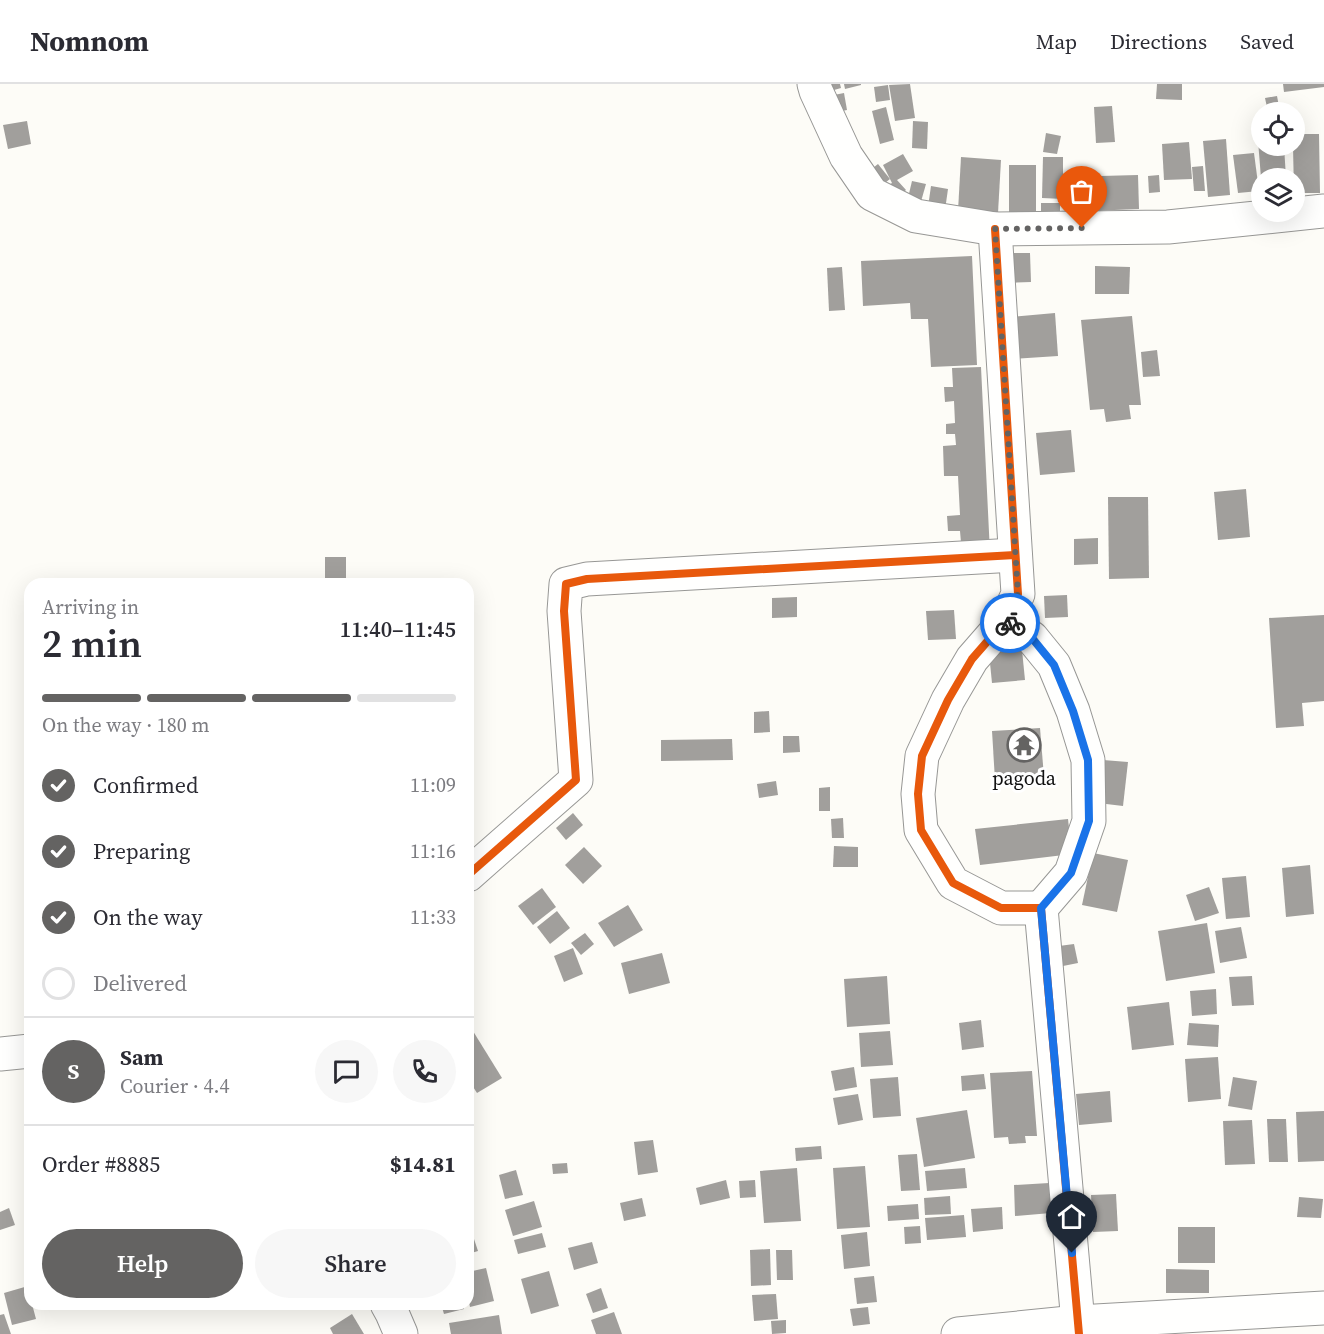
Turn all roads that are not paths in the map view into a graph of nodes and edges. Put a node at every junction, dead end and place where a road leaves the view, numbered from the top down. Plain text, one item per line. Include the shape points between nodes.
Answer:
1 (814, 84) edge
2 (1324, 211) edge
3 (995, 229) junction
4 (1015, 555) junction
5 (1006, 620) junction
6 (474, 870) edge
7 (1041, 908) junction
8 (24, 1052) edge
9 (0, 1054) edge
10 (1324, 1308) edge
11 (390, 1310) edge
12 (1078, 1328) edge
13 (401, 1334) edge
14 (958, 1334) edge

1 - 3 street via 846,156 872,194 916,216
2 - 3 street via 1168,227
3 - 4 street
4 - 5 street via 1018,594
4 - 6 street via 587,579 567,584 564,611 576,780
5 - 7 street via 1032,638 1054,665 1088,760 1089,821 1071,873
5 - 7 street via 972,659 922,756 918,794 921,830 953,883 1001,908
7 - 12 street
8 - 9 street
10 - 12 street
11 - 13 street
12 - 14 street

